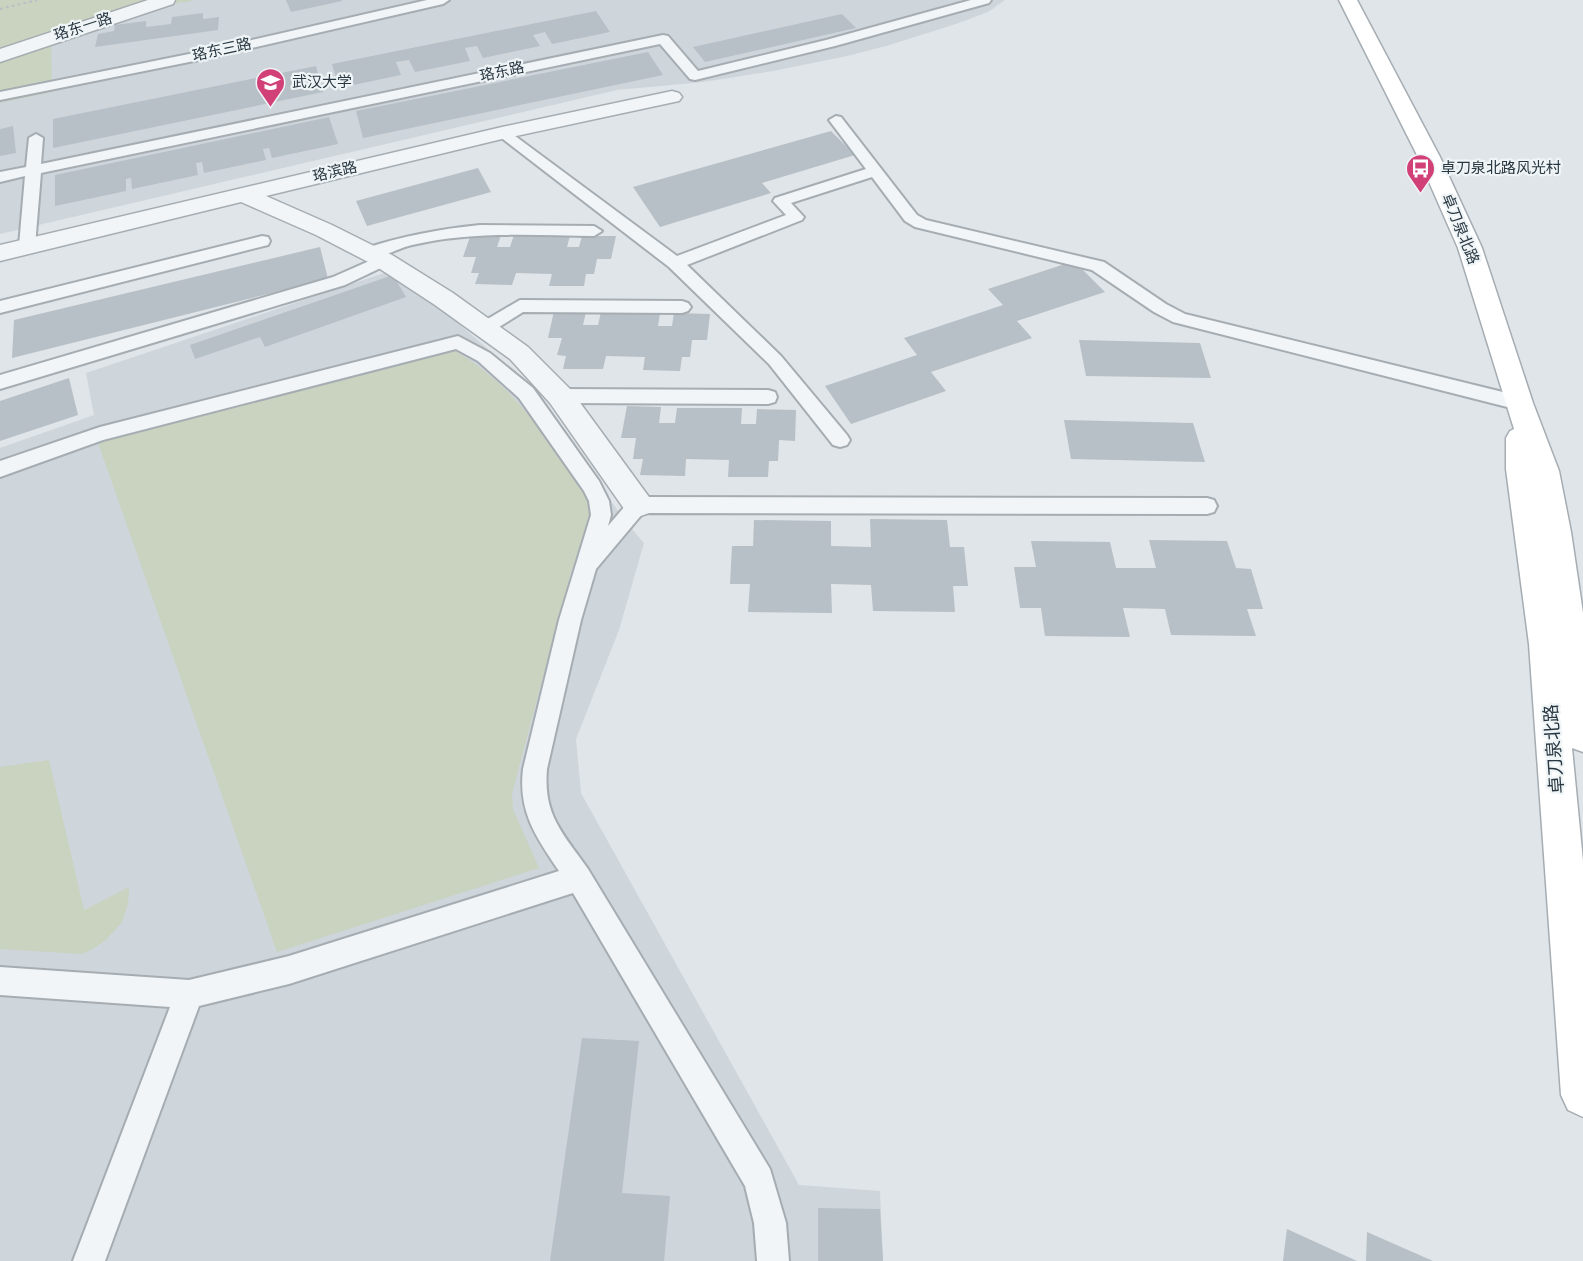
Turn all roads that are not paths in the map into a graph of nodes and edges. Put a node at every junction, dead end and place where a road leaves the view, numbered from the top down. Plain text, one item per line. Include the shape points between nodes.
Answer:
1 (166, 0) edge
2 (443, 0) edge
3 (985, 0) edge
4 (1348, 0) edge
5 (0, 56) edge
6 (0, 96) edge
7 (672, 97) dead end
8 (836, 120) dead end
9 (502, 133) junction
10 (36, 138) dead end
11 (34, 169) junction
12 (875, 171) junction
13 (0, 177) edge
14 (241, 194) junction
15 (594, 231) dead end
16 (262, 241) dead end
17 (27, 246) junction
18 (0, 253) edge
19 (376, 256) junction
20 (675, 263) junction
21 (0, 307) edge
22 (682, 307) dead end
23 (485, 328) junction
24 (0, 382) edge
25 (560, 396) junction
26 (768, 397) dead end
27 (1519, 403) junction
28 (840, 440) dead end
29 (0, 469) edge
30 (638, 505) junction
31 (1207, 506) dead end
32 (585, 567) junction
33 (1583, 736) edge
34 (579, 878) junction
35 (0, 981) edge
36 (189, 994) junction
37 (1583, 1095) edge
38 (89, 1261) edge
39 (773, 1261) edge

1 - 5 street, 珞东一路
2 - 6 lane, 珞东三路 via 204,55
3 - 11 lane, 珞东路 via 830,44 695,76 663,39
4 - 27 street, 卓刀泉北路 via 1429,157 1470,248
7 - 9 street, 珞滨路
8 - 12 lane
9 - 14 street, 珞滨路
9 - 20 lane
10 - 11 lane
11 - 13 lane, 珞东路
11 - 17 lane
12 - 20 lane via 781,201 796,218
12 - 27 lane via 916,222 1098,266 1179,318
14 - 17 street, 珞滨路
14 - 19 street
15 - 19 lane via 445,232 399,241
16 - 21 lane
17 - 18 street, 珞滨路
19 - 23 street
19 - 24 lane via 339,281
20 - 28 lane via 776,360
22 - 23 lane via 520,306
23 - 25 street via 519,353
25 - 26 lane
25 - 30 street
27 - 33 street, 卓刀泉北路 via 1544,471 1552,512
27 - 37 street, 卓刀泉北路 via 1521,469 1546,644
29 - 32 lane via 100,434 458,342 484,357 526,393 592,487 601,515
30 - 31 lane
30 - 32 lane
32 - 34 lane via 535,769 533,791 546,830
34 - 36 lane via 289,970
34 - 39 lane via 759,1180 770,1223
35 - 36 lane
36 - 38 lane

